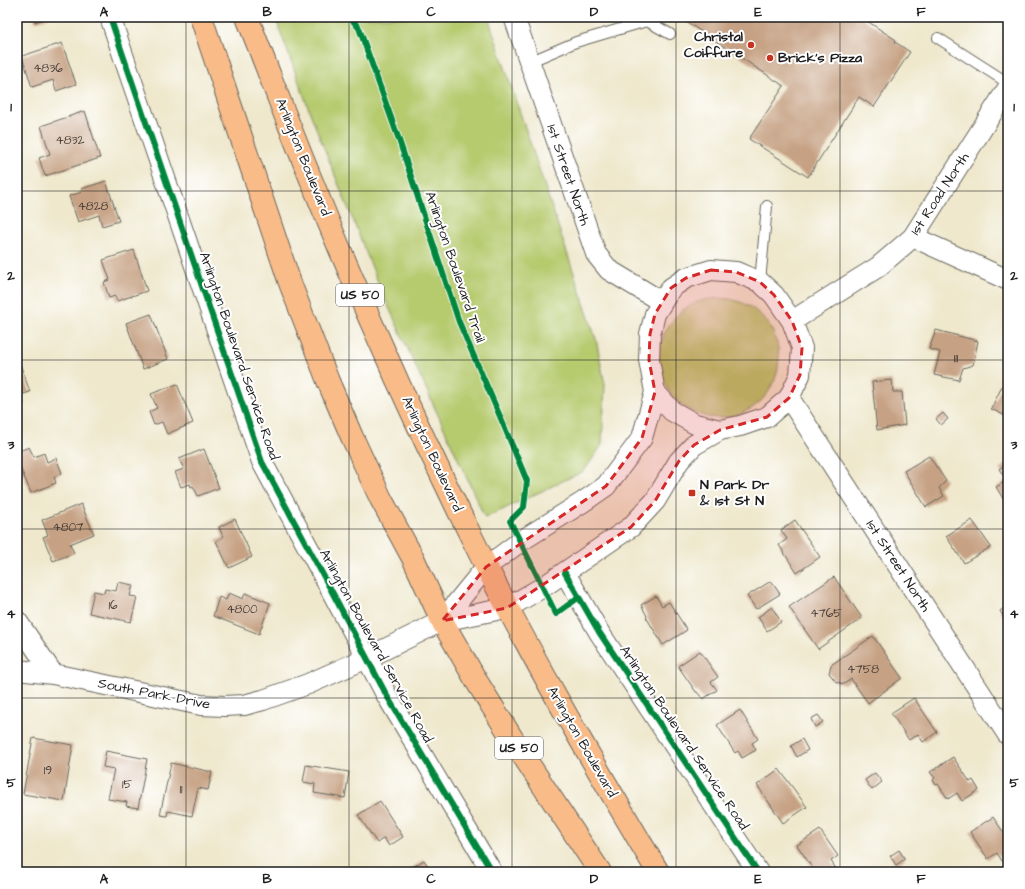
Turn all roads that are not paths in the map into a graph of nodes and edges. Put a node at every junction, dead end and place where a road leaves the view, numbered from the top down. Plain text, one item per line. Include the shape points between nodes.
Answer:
1 (110, 17) edge
2 (201, 17) edge
3 (247, 17) edge
4 (514, 17) edge
5 (670, 34) dead end
6 (938, 38) dead end
7 (529, 62) junction
8 (1008, 83) edge
9 (1008, 88) edge
10 (767, 206) dead end
11 (913, 237) junction
12 (1008, 280) edge
13 (760, 282) junction
14 (662, 302) junction
15 (792, 321) junction
16 (655, 392) junction
17 (789, 398) junction
18 (720, 430) junction
19 (486, 567) junction
20 (565, 573) junction
21 (507, 608) junction
22 (17, 621) edge
23 (442, 621) junction
24 (367, 658) junction
25 (17, 670) edge
26 (53, 674) junction
27 (1007, 732) edge
28 (492, 872) edge
29 (600, 872) edge
30 (658, 872) edge
31 (758, 872) edge

1 - 24 street, Arlington Boulevard Service Road via 262,462
2 - 23 highway, US 50 via 270,228 307,328 352,437
3 - 19 highway, Arlington Boulevard / US 50 via 310,178 371,319 419,428
4 - 7 street, 1st Street North
5 - 7 lane via 647,21 576,42
6 - 8 lane
7 - 14 street, 1st Street North via 596,254 609,270
9 - 11 street, 1st Road North
10 - 13 lane
11 - 12 street
11 - 15 street, 1st Road North via 878,267
13 - 14 street via 736,272 711,270 686,278 671,288
13 - 15 street via 774,295
14 - 16 street via 650,334 649,360
15 - 17 street via 802,348 800,375
16 - 18 street via 672,411 695,424
16 - 19 street via 642,438 606,486 520,541
17 - 18 street via 767,417
17 - 27 street, 1st Street North
18 - 20 street via 694,445 679,461 655,500 631,527
19 - 21 highway, Arlington Boulevard / US 50
19 - 23 street
20 - 21 street
20 - 31 street, Arlington Boulevard Service Road via 599,632
21 - 23 street
21 - 30 highway, Arlington Boulevard / US 50 via 585,749
22 - 26 street
23 - 24 street, South Park Drive
23 - 29 highway, US 50 via 516,744
24 - 26 street, South Park Drive via 308,684 244,705 201,705 180,702
24 - 28 street, Arlington Boulevard Service Road
25 - 26 street, South Park Drive

